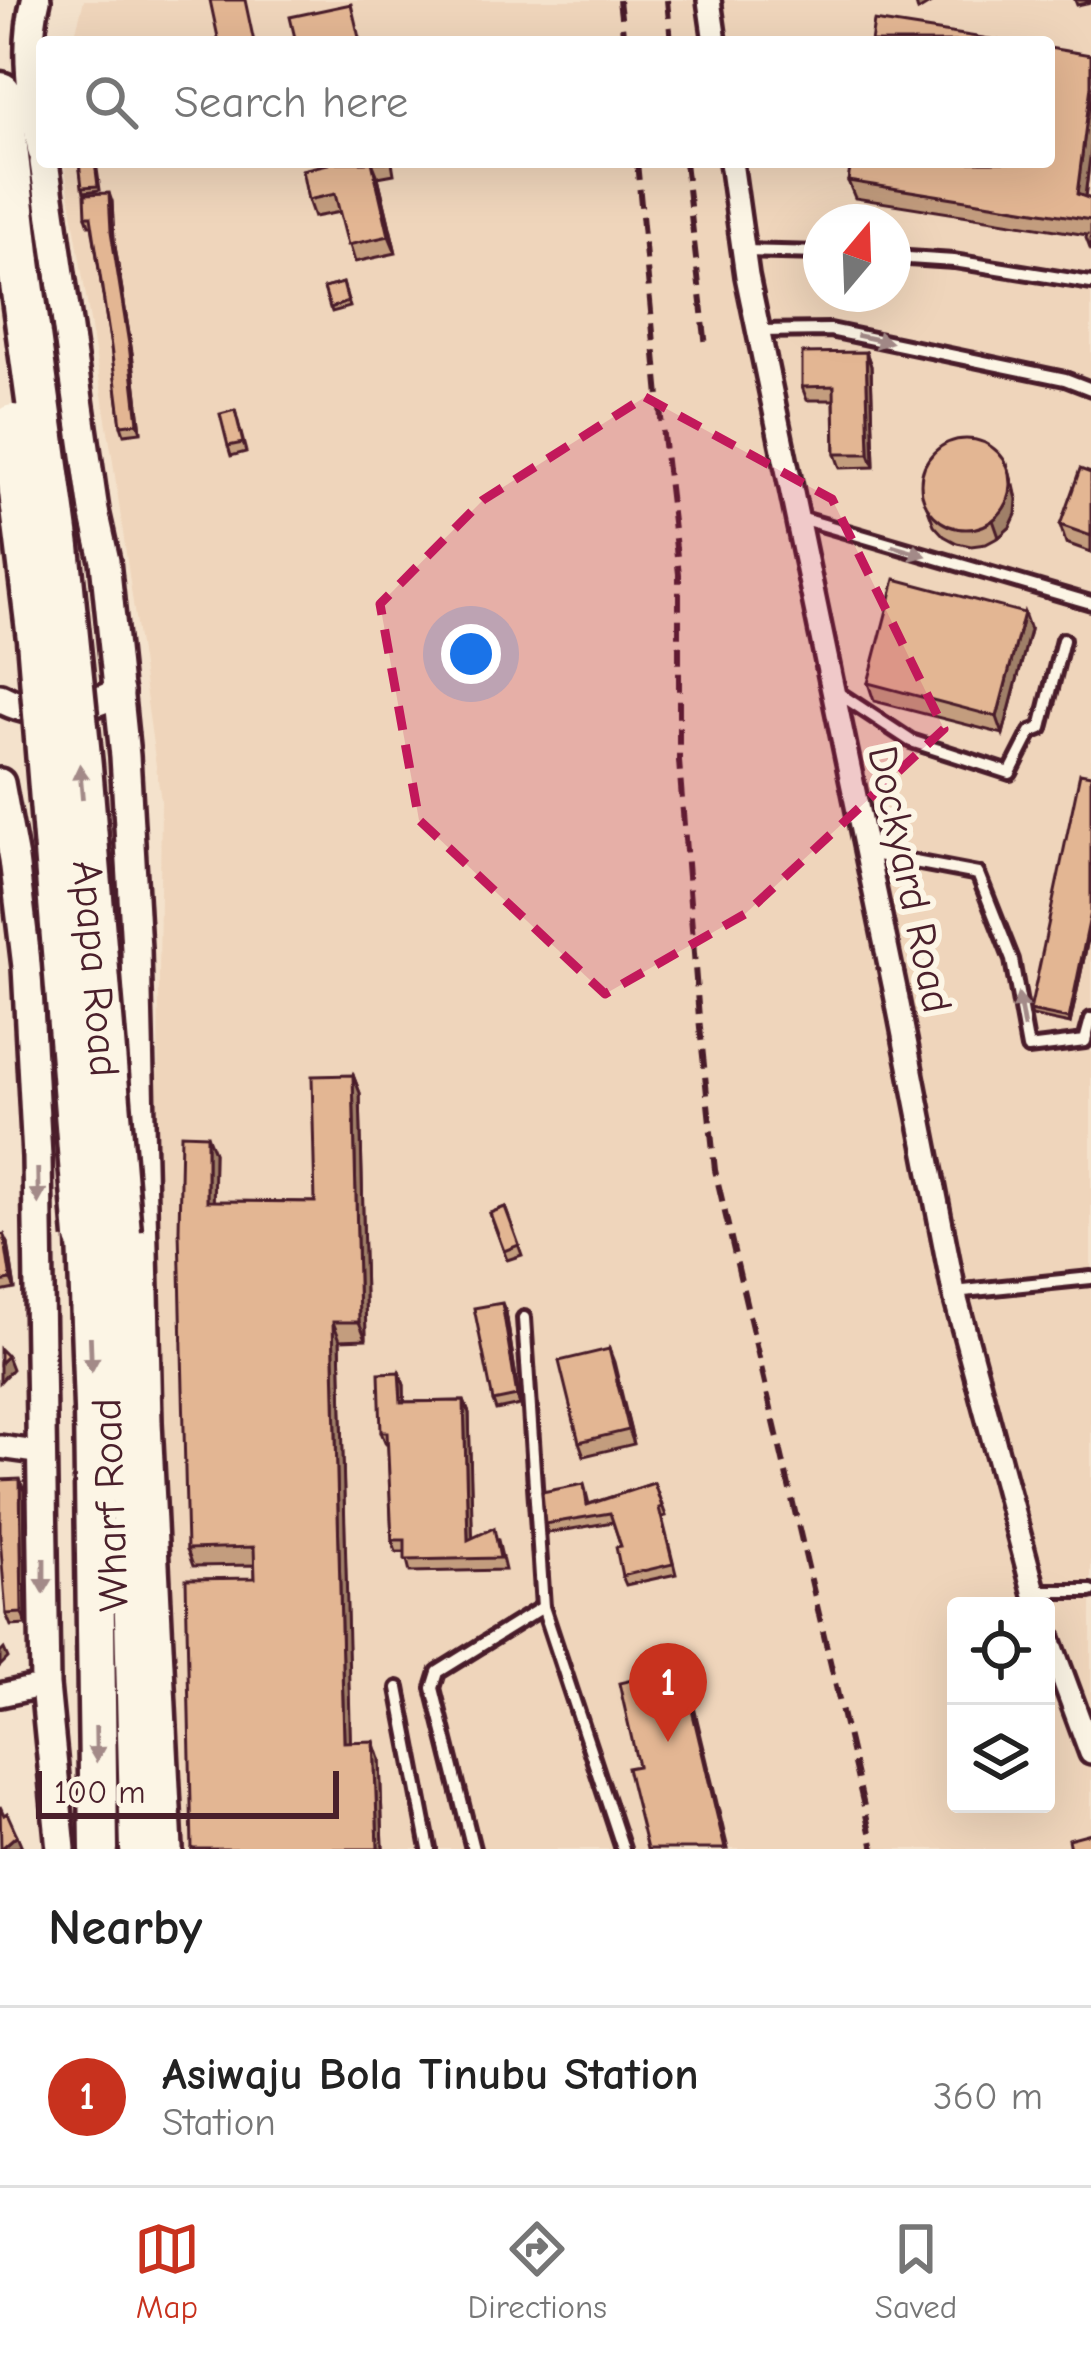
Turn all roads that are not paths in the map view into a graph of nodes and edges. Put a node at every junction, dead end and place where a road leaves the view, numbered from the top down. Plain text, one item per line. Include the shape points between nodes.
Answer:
1 (36, 0) edge
2 (709, 0) edge
3 (714, 36) edge
4 (0, 94) edge
5 (36, 107) edge
6 (45, 168) edge
7 (732, 168) edge
8 (743, 251) junction
9 (803, 253) edge
10 (911, 257) edge
11 (1091, 283) edge
12 (758, 331) junction
13 (0, 334) edge
14 (1091, 389) edge
15 (797, 517) junction
16 (0, 536) edge
17 (1091, 603) edge
18 (1064, 640) dead end
19 (832, 689) junction
20 (119, 692) junction
21 (0, 698) edge
22 (0, 783) edge
23 (52, 800) junction
24 (4, 818) edge
25 (867, 853) junction
26 (24, 943) junction
27 (136, 949) junction
28 (1091, 1019) edge
29 (103, 1235) junction
30 (1091, 1278) edge
31 (954, 1292) junction
32 (524, 1318) dead end
33 (0, 1447) edge
34 (43, 1453) junction
35 (1091, 1591) edge
36 (1036, 1597) edge
37 (1044, 1597) edge
38 (543, 1607) junction
39 (1055, 1655) edge
40 (44, 1685) junction
41 (398, 1688) dead end
42 (0, 1695) edge
43 (1091, 1753) edge
44 (61, 1849) edge
45 (99, 1849) edge
46 (139, 1849) edge
47 (168, 1849) edge
48 (428, 1849) edge
49 (473, 1849) edge
50 (623, 1849) edge

1 - 5 street via 29,56
2 - 3 street
29 -> 4 highway, Apapa Road, bridge via 80,766
6 - 20 street, Wharf Road
7 - 8 street, Dockyard Road
8 - 9 lane
8 - 12 street, Dockyard Road
10 - 11 lane
12 -> 14 lane via 830,330
12 - 15 street, Dockyard Road
13 - 23 highway, Apapa Road, bridge
15 -> 17 lane
15 - 19 street, Dockyard Road
16 - 23 highway, bridge
18 - 19 lane via 1041,728 1010,772 911,742
19 - 25 street, Dockyard Road
20 - 21 street via 93,705 31,711
20 - 27 street, Wharf Road
22 - 24 street
23 - 29 highway, Apapa Road, bridge
24 - 26 street
28 -> 25 lane via 1085,1041 1028,1048 1012,960 978,874
25 - 31 street, Dockyard Road
26 - 27 street via 80,923 104,925
26 -> 34 street
27 - 47 street, Wharf Road
29 -> 45 main road, Apapa Road via 93,1408
29 - 46 main road, Apapa Road via 128,1422
30 - 31 lane
31 - 36 street, Dockyard Road
32 - 38 lane
33 - 34 street
34 -> 40 street
35 - 37 lane
38 - 49 lane via 438,1672 433,1688
38 - 50 lane
39 - 43 street
40 - 42 street
40 - 44 street
41 - 48 lane

